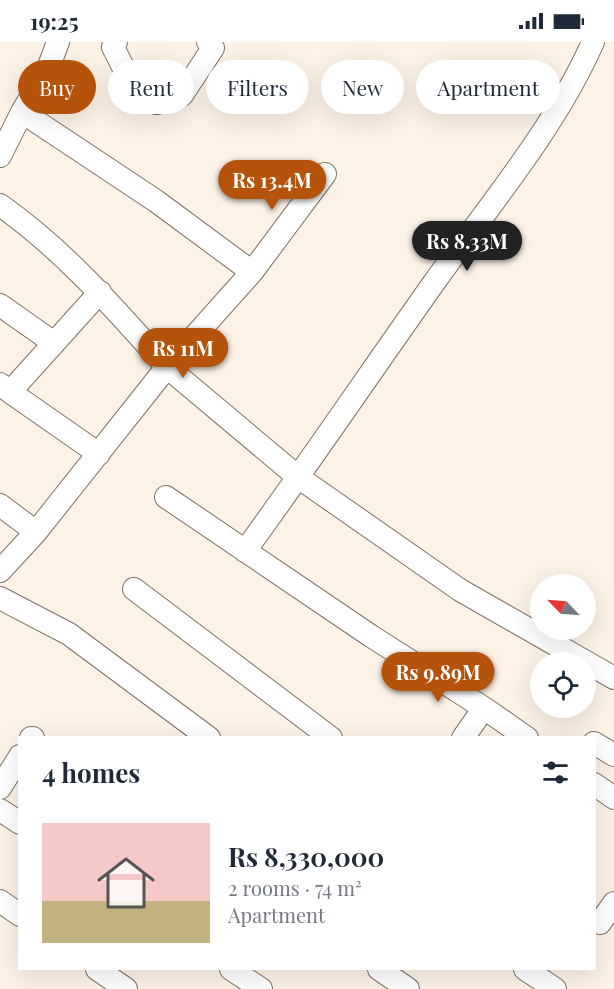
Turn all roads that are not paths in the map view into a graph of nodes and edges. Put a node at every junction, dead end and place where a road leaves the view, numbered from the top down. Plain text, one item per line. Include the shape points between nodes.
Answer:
1 (58, 42) edge
2 (116, 42) edge
3 (208, 42) edge
4 (593, 42) edge
5 (51, 60) edge
6 (21, 114) edge
7 (25, 114) edge
8 (0, 156) edge
9 (325, 174) dead end
10 (0, 205) edge
11 (252, 272) junction
12 (100, 292) junction
13 (0, 305) edge
14 (54, 343) junction
15 (167, 367) junction
16 (5, 388) edge
17 (99, 453) junction
18 (298, 477) junction
19 (166, 497) dead end
20 (0, 505) edge
21 (36, 532) junction
22 (245, 551) junction
23 (0, 571) edge
24 (134, 589) dead end
25 (0, 598) edge
26 (614, 678) edge
27 (484, 708) junction
28 (206, 736) edge
29 (328, 736) edge
30 (464, 736) edge
31 (524, 736) edge
32 (596, 744) edge
33 (614, 755) edge
34 (18, 759) edge
35 (596, 785) edge
36 (0, 788) edge
37 (614, 798) edge
38 (0, 810) edge
39 (18, 823) edge
40 (0, 901) edge
41 (614, 903) edge
42 (18, 914) edge
43 (602, 925) edge
44 (98, 970) edge
45 (232, 970) edge
46 (380, 970) edge
47 (528, 975) edge
48 (126, 989) edge
49 (261, 989) edge
50 (408, 989) edge
51 (555, 989) edge

1 - 5 street
2 - 3 street via 113,47 123,67 157,103 182,95 213,48
4 - 18 street via 559,106 519,167
6 - 8 street
7 - 11 street via 156,201
9 - 11 street
10 - 12 street via 23,221
11 - 15 street
12 - 14 street
12 - 15 street
13 - 14 street
14 - 16 street
15 - 17 street
15 - 18 street
16 - 17 street
17 - 21 street
18 - 22 street
18 - 26 street via 460,590
19 - 22 street
20 - 21 street
21 - 23 street
22 - 27 street
24 - 29 street
25 - 28 street via 69,634
27 - 30 street
27 - 31 street
32 - 33 street
34 - 36 street
35 - 37 street
38 - 39 street
40 - 42 street
41 - 43 street
44 - 48 street
45 - 49 street
46 - 50 street
47 - 51 street

